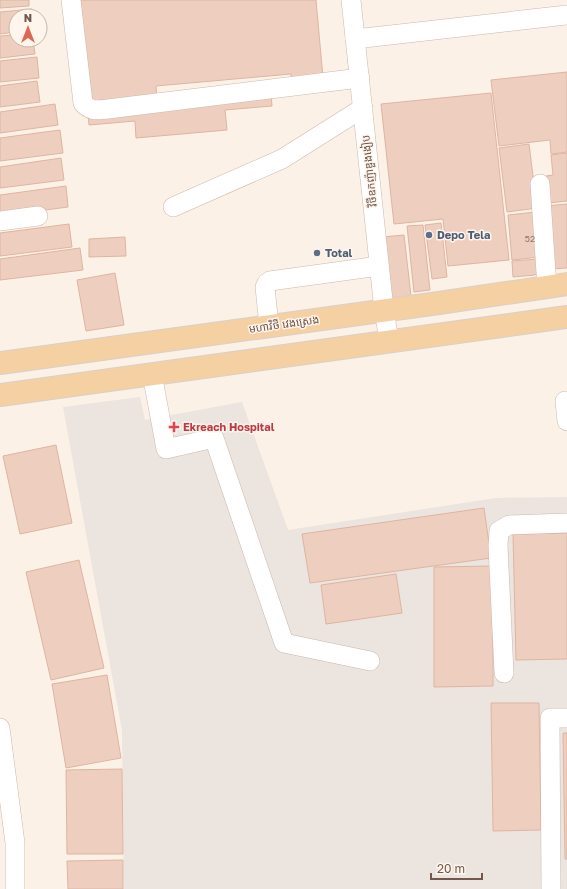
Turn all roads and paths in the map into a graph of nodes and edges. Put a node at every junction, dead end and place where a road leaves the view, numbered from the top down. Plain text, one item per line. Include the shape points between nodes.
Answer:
1 (71, 0) edge
2 (351, 0) edge
3 (567, 15) edge
4 (355, 39) junction
5 (360, 78) junction
6 (363, 108) junction
7 (540, 184) dead end
8 (173, 208) dead end
9 (38, 216) dead end
10 (0, 220) edge
11 (379, 266) junction
12 (557, 286) edge
13 (384, 310) junction
14 (567, 317) edge
15 (269, 326) junction
16 (389, 341) junction
17 (0, 363) edge
18 (152, 374) junction
19 (0, 395) edge
20 (565, 401) dead end
21 (567, 421) edge
22 (567, 523) edge
23 (370, 661) dead end
24 (504, 673) dead end
25 (567, 718) edge
26 (0, 728) edge
27 (8, 864) edge
28 (559, 870) edge
29 (16, 889) edge
30 (551, 889) edge

1 - 5 street via 83,103 93,110
2 - 4 street, វិថីឧកញ៉ាឌួងងៀប
3 - 4 street
4 - 5 street, វិថីឧកញ៉ាឌួងងៀប
5 - 6 street, វិថីឧកញ៉ាឌួងងៀប
6 - 8 street via 282,159
6 - 11 street, វិថីឧកញ៉ាឌួងងៀប
7 - 12 street
9 - 10 street
11 - 13 street, វិថីឧកញ៉ាឌួងងៀប
11 - 15 street via 270,281 265,287
12 - 13 main road, មហាវិថី វេងស្រេង
13 - 15 main road, មហាវិថី វេងស្រេង
13 - 16 street, វិថីឧកញ៉ាឌួងងៀប
14 - 16 main road
15 - 17 main road, មហាវិថី វេងស្រេង
16 - 18 main road
18 - 19 main road
18 - 23 street via 166,449 214,438 284,643
20 - 21 street
22 - 24 street via 509,525 499,531
25 - 28 street via 550,718
26 - 27 street via 15,842
27 - 29 street
28 - 30 street

